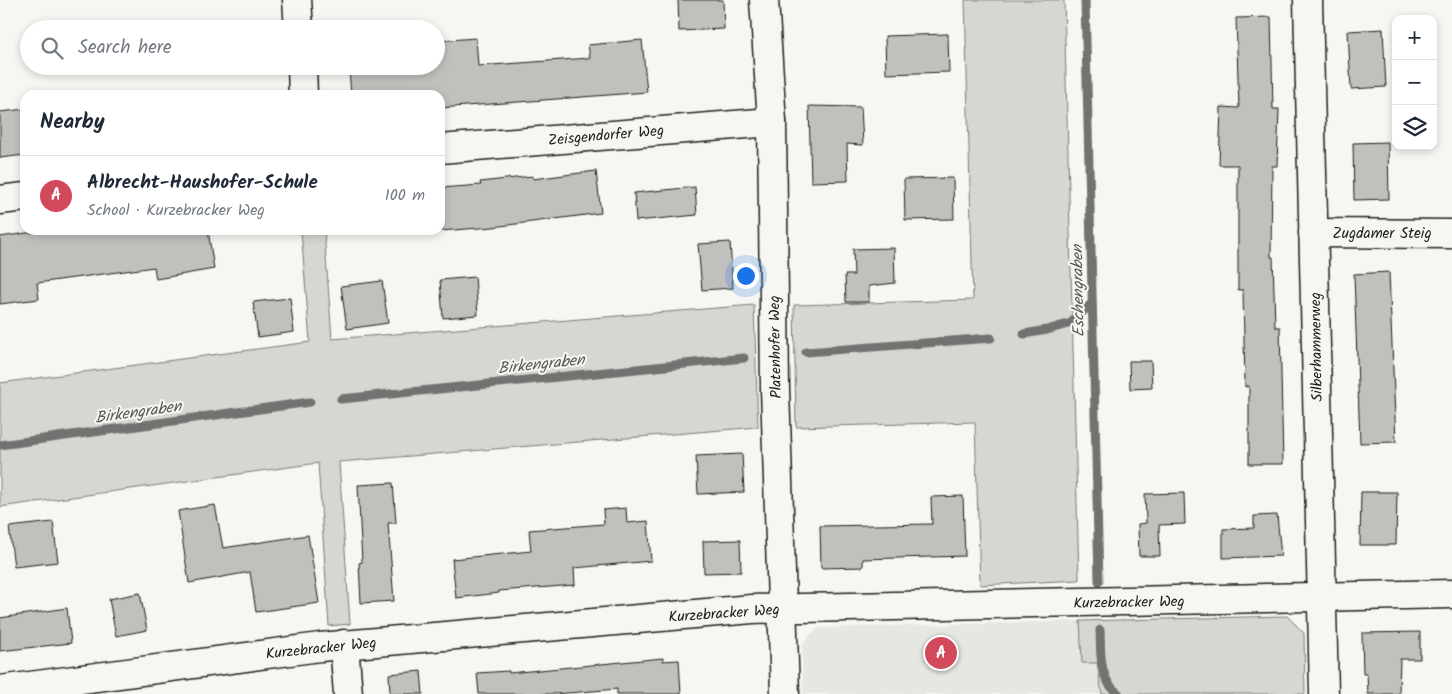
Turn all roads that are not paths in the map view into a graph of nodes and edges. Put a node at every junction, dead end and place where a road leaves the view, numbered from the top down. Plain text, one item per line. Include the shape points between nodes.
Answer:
1 (297, 0) edge
2 (764, 0) edge
3 (1308, 0) edge
4 (298, 20) edge
5 (302, 75) edge
6 (303, 90) edge
7 (772, 122) junction
8 (445, 149) edge
9 (20, 198) edge
10 (0, 200) edge
11 (1313, 233) junction
12 (1452, 234) edge
13 (1452, 594) edge
14 (1322, 597) junction
15 (783, 609) junction
16 (344, 644) junction
17 (0, 690) edge
18 (348, 694) edge
19 (785, 694) edge
20 (1324, 694) edge

1 - 4 street
2 - 7 street, Platenhofer Weg
3 - 11 street, Silberhammerweg
5 - 6 street
7 - 8 street, Zeisgendorfer Weg
7 - 15 street, Platenhofer Weg via 775,379
9 - 10 street
11 - 12 street, Zugdamer Steig
11 - 14 street, Silberhammerweg
13 - 14 street, Kurzebracker Weg
14 - 15 street, Kurzebracker Weg
14 - 20 street, Silberhammerweg
15 - 16 street, Kurzebracker Weg
15 - 19 street, Platenhofer Weg
16 - 17 street, Kurzebracker Weg
16 - 18 street

